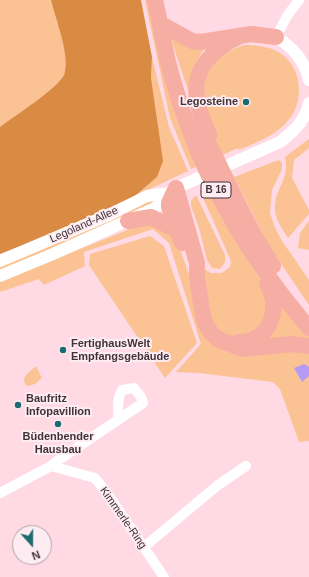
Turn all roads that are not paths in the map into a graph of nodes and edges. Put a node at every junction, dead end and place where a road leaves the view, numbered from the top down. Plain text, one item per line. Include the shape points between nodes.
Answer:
1 (155, 0) edge
2 (299, 0) edge
3 (161, 24) junction
4 (238, 37) junction
5 (276, 37) junction
6 (309, 80) edge
7 (309, 103) edge
8 (212, 150) junction
9 (176, 188) junction
10 (128, 222) junction
11 (177, 230) junction
12 (0, 261) edge
13 (260, 265) junction
14 (0, 276) edge
15 (197, 276) junction
16 (309, 313) edge
17 (309, 328) edge
18 (224, 342) junction
19 (309, 346) edge
20 (118, 420) dead end
21 (50, 466) junction
22 (246, 466) dead end
23 (0, 493) edge
24 (144, 547) junction
25 (164, 577) edge

1 - 3 main road, B 16
2 - 5 street
3 - 4 main road via 192,41
3 - 8 main road, B 16 via 171,45 186,96 200,131
3 - 13 main road, B 16 via 164,46 190,132 227,212
4 - 5 main road via 251,34
4 - 8 main road via 223,44 212,54 205,63 197,87 197,99
5 - 6 street via 290,46 300,58
7 - 9 street via 302,121 280,142
8 - 16 main road, B 16 via 236,203 266,254
9 - 10 street, Legoland-Allee via 161,204
9 - 11 main road via 169,207
9 - 12 street, Legoland-Allee via 147,196
9 - 15 main road via 197,263
10 - 11 main road via 151,217
10 - 14 street, Legoland-Allee
11 - 15 main road
13 - 17 main road, B 16 via 276,290
13 - 18 main road via 262,276 273,296 274,314 271,322 258,337 241,342
15 - 18 main road via 205,323 212,334
18 - 19 main road via 242,349 291,344
20 - 21 street
21 - 23 street
21 - 24 street, Kimmerle-Ring via 95,478
22 - 24 street via 218,485
24 - 25 street, Kimmerle-Ring

